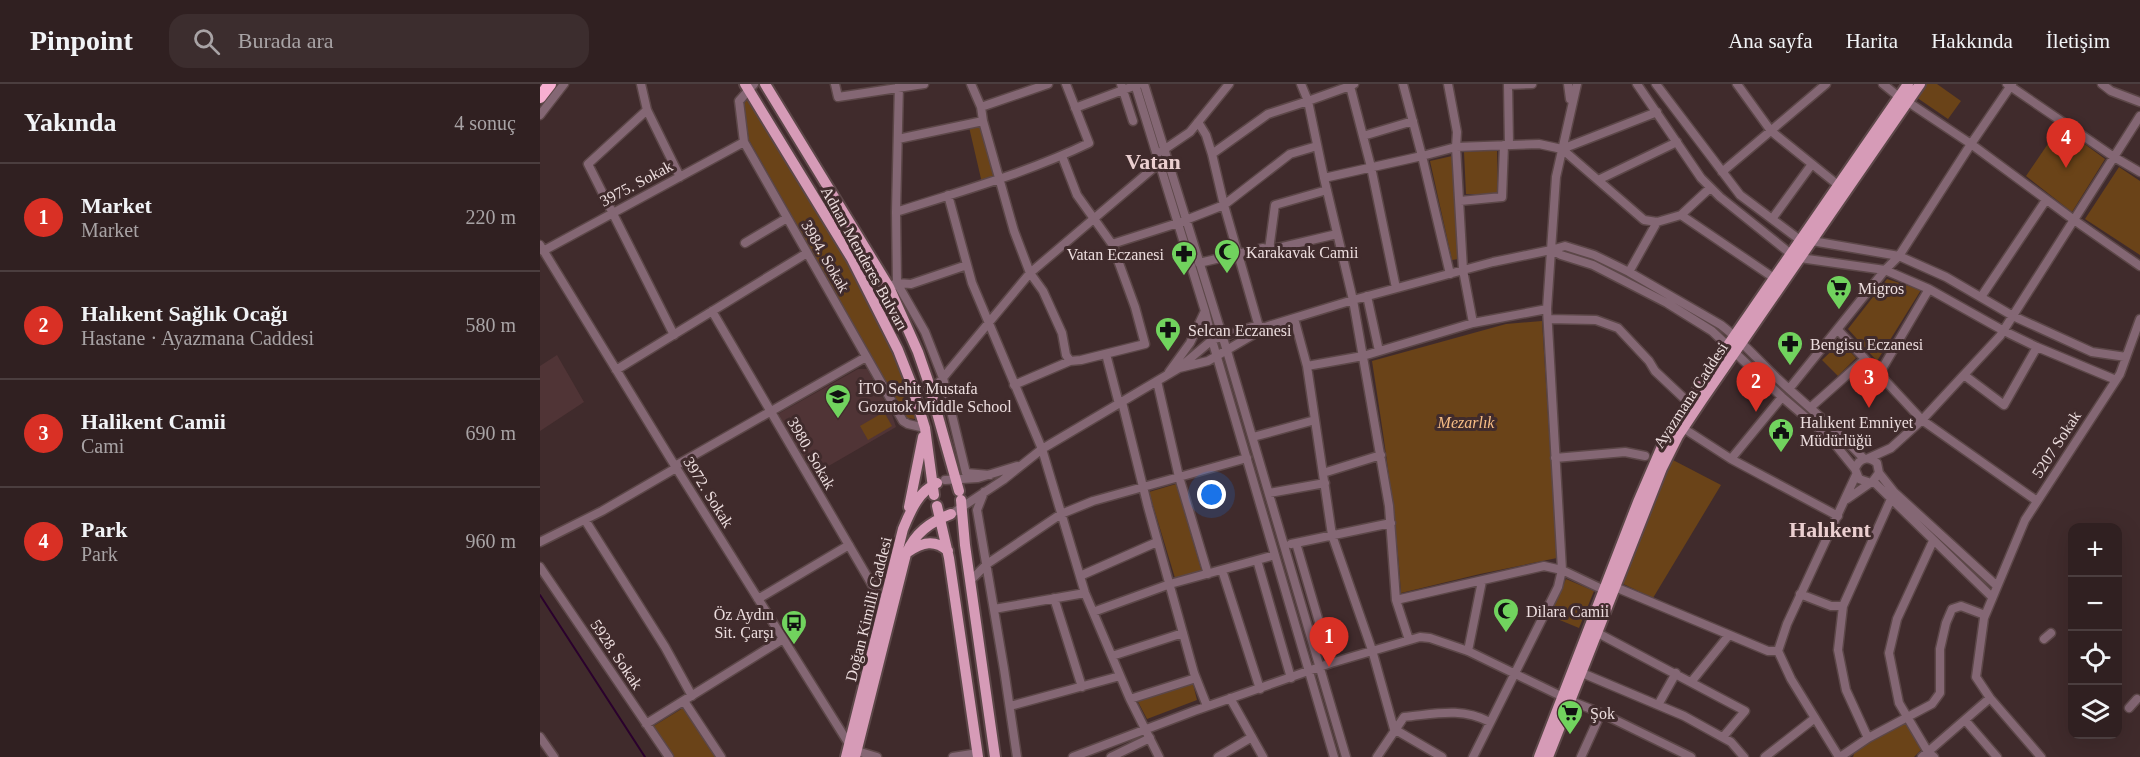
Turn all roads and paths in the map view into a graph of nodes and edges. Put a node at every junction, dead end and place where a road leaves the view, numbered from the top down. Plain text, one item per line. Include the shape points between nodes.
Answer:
1 (550, 84) edge
2 (564, 84) edge
3 (641, 84) edge
4 (765, 84) edge
5 (835, 84) edge
6 (924, 84) edge
7 (971, 84) edge
8 (1048, 84) edge
9 (1066, 84) edge
10 (1138, 84) edge
11 (1228, 84) edge
12 (1301, 84) edge
13 (1403, 84) edge
14 (1450, 84) edge
15 (1508, 84) edge
16 (1532, 84) edge
17 (1568, 84) edge
18 (1577, 84) edge
19 (1637, 84) edge
20 (1656, 84) edge
21 (1737, 84) edge
22 (1826, 84) edge
23 (1883, 84) edge
24 (1908, 84) edge
25 (1920, 84) edge
26 (2102, 84) edge
27 (1352, 85) edge
28 (2010, 85) edge
29 (749, 86) edge
30 (899, 86) edge
31 (1122, 87) edge
32 (540, 98) edge
33 (1903, 100) junction
34 (1308, 101) junction
35 (2140, 102) edge
36 (1571, 106) junction
37 (981, 107) junction
38 (1075, 108) junction
39 (647, 110) junction
40 (1657, 112) junction
41 (540, 115) edge
42 (2140, 116) edge
43 (983, 121) junction
44 (1133, 121) dead end
45 (1413, 121) junction
46 (1198, 122) junction
47 (1771, 131) junction
48 (1363, 136) junction
49 (898, 139) junction
50 (744, 142) junction
51 (1677, 142) junction
52 (1971, 144) junction
53 (1506, 145) junction
54 (1317, 146) junction
55 (1456, 147) junction
56 (1562, 149) junction
57 (1212, 154) junction
58 (1062, 156) junction
59 (1162, 156) junction
60 (1422, 156) junction
61 (2114, 157) junction
62 (1812, 164) junction
63 (1371, 167) junction
64 (1722, 172) junction
65 (2140, 172) edge
66 (680, 177) junction
67 (1324, 178) junction
68 (999, 180) junction
69 (1598, 180) junction
70 (1838, 185) junction
71 (1710, 188) junction
72 (1327, 190) junction
73 (948, 195) junction
74 (2046, 200) junction
75 (1460, 201) junction
76 (1224, 205) junction
77 (896, 212) junction
78 (613, 213) junction
79 (1680, 214) junction
80 (787, 218) junction
81 (1092, 219) junction
82 (1772, 219) junction
83 (2074, 220) junction
84 (1182, 221) junction
85 (1658, 222) junction
86 (1337, 234) junction
87 (1806, 241) junction
88 (744, 243) dead end
89 (1112, 244) junction
90 (542, 248) edge
91 (1269, 250) junction
92 (1551, 250) junction
93 (807, 253) junction
94 (1239, 253) junction
95 (1796, 256) junction
96 (1899, 256) junction
97 (1199, 263) junction
98 (967, 265) junction
99 (2140, 266) edge
100 (1463, 270) junction
101 (1885, 270) junction
102 (1629, 272) junction
103 (1030, 273) junction
104 (1450, 274) junction
105 (1773, 279) junction
106 (893, 285) junction
107 (1396, 288) junction
108 (1929, 289) junction
109 (872, 294) junction
110 (1367, 296) junction
111 (1981, 297) junction
112 (1353, 300) junction
113 (1547, 309) junction
114 (712, 311) junction
115 (1205, 311) junction
116 (2013, 315) junction
117 (1294, 318) junction
118 (2140, 319) edge
119 (1548, 320) junction
120 (990, 321) junction
121 (1473, 323) junction
122 (1264, 327) junction
123 (1838, 330) junction
124 (2004, 331) junction
125 (674, 335) junction
126 (1221, 336) junction
127 (1212, 340) junction
128 (1735, 344) junction
129 (2037, 347) junction
130 (1227, 351) junction
131 (1379, 351) junction
132 (1106, 354) junction
133 (1218, 356) junction
134 (1363, 356) junction
135 (866, 357) junction
136 (2126, 357) junction
137 (1864, 359) junction
138 (1070, 361) junction
139 (1307, 366) junction
140 (1179, 368) junction
141 (616, 370) junction
142 (1879, 374) junction
143 (1964, 375) junction
144 (1167, 376) junction
145 (943, 378) junction
146 (2116, 380) junction
147 (1157, 381) junction
148 (1014, 385) junction
149 (1789, 389) junction
150 (932, 391) junction
151 (1782, 397) junction
152 (1120, 403) junction
153 (1689, 403) junction
154 (1811, 407) junction
155 (770, 411) junction
156 (1316, 420) junction
157 (1922, 420) junction
158 (925, 428) junction
159 (1683, 428) junction
160 (1252, 437) junction
161 (1891, 448) junction
162 (1042, 449) junction
163 (1381, 455) junction
164 (1645, 456) dead end
165 (1247, 458) junction
166 (1555, 458) junction
167 (1866, 458) junction
168 (1731, 459) junction
169 (1020, 466) junction
170 (675, 467) junction
171 (1879, 470) junction
172 (1856, 472) junction
173 (1323, 473) junction
174 (990, 475) junction
175 (1179, 477) junction
176 (1871, 482) junction
177 (1325, 483) junction
178 (1143, 487) junction
179 (984, 491) junction
180 (1269, 493) junction
181 (948, 498) junction
182 (1846, 499) junction
183 (1891, 499) junction
184 (2037, 501) junction
185 (1061, 514) junction
186 (1838, 516) junction
187 (585, 520) junction
188 (1391, 523) junction
189 (903, 529) junction
190 (1332, 535) junction
191 (1933, 541) junction
192 (540, 542) edge
193 (1157, 542) junction
194 (1296, 543) junction
195 (849, 545) junction
196 (1284, 545) junction
197 (948, 551) junction
198 (906, 554) junction
199 (1275, 555) junction
200 (1257, 560) junction
201 (987, 564) junction
202 (540, 567) edge
203 (1222, 570) junction
204 (1562, 570) junction
205 (1208, 574) junction
206 (1615, 575) junction
207 (1080, 576) junction
208 (970, 581) junction
209 (1482, 581) junction
210 (1170, 584) junction
211 (1997, 586) junction
212 (1610, 589) junction
213 (1085, 592) junction
214 (1800, 594) junction
215 (1992, 597) junction
216 (1054, 598) junction
217 (758, 599) junction
218 (1396, 600) junction
219 (888, 604) junction
220 (1843, 606) junction
221 (994, 609) junction
222 (1093, 612) junction
223 (1986, 615) junction
224 (1594, 630) junction
225 (1183, 633) junction
226 (2051, 633) dead end
227 (1729, 635) junction
228 (783, 639) junction
229 (2043, 639) dead end
230 (1409, 640) junction
231 (1371, 651) junction
232 (1468, 651) junction
233 (1778, 651) junction
234 (1112, 656) junction
235 (1331, 663) junction
236 (1319, 668) junction
237 (1310, 671) junction
238 (1582, 673) junction
239 (1676, 673) junction
240 (1515, 675) junction
241 (1120, 676) junction
242 (1196, 678) junction
243 (1291, 678) junction
244 (1692, 681) junction
245 (1082, 687) junction
246 (1260, 688) junction
247 (688, 698) junction
248 (1230, 698) junction
249 (1990, 698) junction
250 (1130, 699) junction
251 (1567, 699) junction
252 (2137, 699) dead end
253 (1658, 705) junction
254 (1010, 706) junction
255 (1207, 706) junction
256 (2129, 708) dead end
257 (1601, 713) junction
258 (1906, 716) junction
259 (1815, 718) junction
260 (1965, 720) junction
261 (1490, 722) junction
262 (646, 724) junction
263 (1394, 729) junction
264 (1148, 734) junction
265 (540, 737) edge
266 (1252, 737) junction
267 (1724, 737) junction
268 (1868, 738) junction
269 (854, 751) edge
270 (978, 755) edge
271 (1928, 755) edge
272 (554, 757) edge
273 (669, 757) edge
274 (721, 757) edge
275 (846, 757) edge
276 (877, 757) edge
277 (953, 757) edge
278 (994, 757) edge
279 (1017, 757) edge
280 (1073, 757) edge
281 (1111, 757) edge
282 (1159, 757) edge
283 (1218, 757) edge
284 (1263, 757) edge
285 (1335, 757) edge
286 (1346, 757) edge
287 (1377, 757) edge
288 (1442, 757) edge
289 (1473, 757) edge
290 (1539, 757) edge
291 (1548, 757) edge
292 (1581, 757) edge
293 (1691, 757) edge
294 (1744, 757) edge
295 (1765, 757) edge
296 (1840, 757) edge
297 (1997, 757) edge
298 (2041, 757) edge

1 - 32 highway
2 - 41 street
3 - 39 street
4 - 106 main road, Adnan Menderes Bulvarı
5 - 30 street via 838,97
6 - 30 street
7 - 37 street
8 - 37 street
9 - 38 street
10 - 31 street
10 - 59 street
11 - 46 street
12 - 34 street
13 - 45 street
14 - 55 street
15 - 16 street
15 - 53 street
17 - 36 street
18 - 36 street
19 - 40 street
20 - 64 street
21 - 47 street
22 - 47 street
23 - 33 street
24 - 33 main road, Ayazmana Caddesi
25 - 33 main road, Ayazmana Caddesi
26 - 35 street
27 - 34 street
27 - 48 street
28 - 52 street
28 - 61 street
29 - 50 street, 3984. Sokak via 739,101
29 - 109 main road, Adnan Menderes Bulvarı
30 - 49 street
31 - 38 street
31 - 44 street
33 - 52 street
33 - 70 main road, Ayazmana Caddesi
33 - 87 main road, Ayazmana Caddesi
34 - 54 street
34 - 57 street via 1268,114
36 - 56 street
37 - 43 street
38 - 58 street via 1089,143
39 - 66 street
39 - 78 street via 588,164
40 - 51 street
40 - 56 street
42 - 61 street
43 - 49 street
43 - 68 street
45 - 48 street
45 - 60 street
46 - 57 street
46 - 59 street
47 - 62 street
47 - 64 street
48 - 63 street
49 - 77 street
50 - 66 street, 3975. Sokak
50 - 80 street, 3984. Sokak
51 - 69 street
51 - 71 street
52 - 74 street
52 - 96 street
53 - 55 street
53 - 56 street via 1539,144
53 - 75 street via 1502,197
54 - 67 street
54 - 76 street via 1290,154
55 - 60 street
55 - 75 street
56 - 69 street
56 - 92 street
57 - 76 street
58 - 68 street
58 - 81 street via 1077,195
59 - 81 street
59 - 84 street
60 - 63 street
60 - 104 street
61 - 65 street
61 - 83 street
62 - 70 street
62 - 82 street
63 - 67 street
63 - 107 street
64 - 82 street via 1740,195
66 - 78 street, 3975. Sokak
67 - 72 street
68 - 73 street
68 - 103 street
69 - 85 street via 1644,220
70 - 87 main road, Ayazmana Caddesi
71 - 79 street
71 - 95 street
72 - 86 street
72 - 91 street via 1275,205
73 - 77 street
73 - 98 street
74 - 83 street
74 - 111 street
75 - 100 street
76 - 84 street
76 - 94 street
77 - 106 street
78 - 90 street, 3975. Sokak
78 - 125 street
79 - 85 street
79 - 105 street
80 - 88 street
80 - 93 street, 3984. Sokak
81 - 89 street
81 - 103 street
82 - 87 street
83 - 99 street
83 - 116 street
84 - 89 street
84 - 97 street
84 - 115 street
85 - 102 street
86 - 91 street
86 - 112 street
87 - 95 main road, Ayazmana Caddesi
87 - 96 street
89 - 132 street via 1145,344
90 - 141 street, 3972. Sokak
91 - 94 street
92 - 100 street
92 - 102 street via 1564,246
92 - 113 street
92 - 128 street via 1593,265
93 - 114 street
93 - 135 street, 3984. Sokak
94 - 97 street
94 - 122 street
95 - 101 street
95 - 105 main road, Ayazmana Caddesi
95 - 128 main road, Ayazmana Caddesi
96 - 101 street
96 - 111 street
97 - 126 street
98 - 106 street via 910,284
98 - 120 street
100 - 104 street
100 - 121 street
101 - 108 street
101 - 123 street
102 - 128 street via 1715,322
103 - 120 street
103 - 138 street via 1043,291
104 - 107 street
105 - 128 main road, Ayazmana Caddesi
106 - 109 street
106 - 145 street via 925,332
106 - 150 main road, Adnan Menderes Bulvarı
107 - 110 street
108 - 124 street
108 - 142 street
109 - 158 main road, Adnan Menderes Bulvarı via 898,350
110 - 112 street
110 - 131 street
111 - 116 street
112 - 117 street
112 - 134 street
113 - 119 street
113 - 121 street
114 - 125 street
114 - 155 street, 3980. Sokak
115 - 127 street
115 - 144 street via 1190,343
116 - 124 street
116 - 136 street via 2092,352
117 - 122 street
117 - 139 street
118 - 136 street, 5207 Sokak
119 - 153 street via 1596,320 1618,328
119 - 166 street
120 - 145 street
120 - 148 street
121 - 131 street
122 - 126 street
122 - 130 street
123 - 137 street
123 - 149 street
124 - 129 street
124 - 143 street
125 - 141 street
126 - 127 street
126 - 130 street
127 - 133 street
127 - 140 street
128 - 149 street
128 - 151 street
128 - 153 main road, Ayazmana Caddesi
128 - 159 main road, Ayazmana Caddesi
129 - 143 street via 2004,405
129 - 146 street
130 - 133 street
130 - 160 street
131 - 134 street
132 - 138 street
132 - 152 street
133 - 140 street
133 - 165 street
134 - 139 street
134 - 163 street
135 - 155 street
135 - 158 street, 3984. Sokak via 903,421
136 - 146 street, 5207 Sokak
137 - 142 street
137 - 154 street
138 - 148 street
139 - 156 street
140 - 144 street
141 - 170 street, 3972. Sokak
142 - 157 street
143 - 157 street
144 - 147 street
145 - 150 street
145 - 174 street via 966,473
146 - 184 street, 5207 Sokak
147 - 152 street
147 - 175 street
148 - 162 street
149 - 154 street
150 - 181 main road, Adnan Menderes Bulvarı
151 - 168 street
151 - 172 street via 1830,438
152 - 162 street
152 - 178 street
153 - 206 main road, Ayazmana Caddesi via 1658,454
154 - 167 street
155 - 170 street
155 - 195 street, 3980. Sokak
156 - 160 street
156 - 173 street
157 - 161 street
157 - 184 street
158 - 181 main road, Adnan Menderes Bulvarı
158 - 189 main road
159 - 168 street
159 - 206 main road, Ayazmana Caddesi
160 - 180 street
161 - 167 street
161 - 171 street
162 - 169 street
162 - 185 street
163 - 173 street
163 - 188 street
164 - 166 street via 1625,452
165 - 175 street
165 - 199 street
166 - 204 street
167 - 171 street via 1877,463
167 - 172 street via 1859,461
168 - 186 street
169 - 174 street
169 - 179 street
170 - 187 street
170 - 217 street, 3972. Sokak
171 - 176 street
171 - 211 street via 1902,499
172 - 176 street via 1859,479
172 - 182 street
173 - 177 street
174 - 181 street
175 - 178 street
175 - 205 street
176 - 182 street
176 - 183 street
177 - 180 street
177 - 190 street
178 - 185 street
178 - 193 street
179 - 181 street
179 - 201 street via 977,510
180 - 196 street
181 - 189 main road, Doğan Kimilli Caddesi via 920,496
181 - 197 main road, Adnan Menderes Bulvarı
181 - 198 main road, Doğan Kimilli Caddesi
181 - 208 main road, Adnan Menderes Bulvarı
182 - 186 street
183 - 191 street
183 - 220 street
184 - 211 street, 5207 Sokak
185 - 201 street
185 - 207 street
186 - 214 street
187 - 192 street
187 - 247 street via 665,647
188 - 190 street
188 - 218 street
189 - 219 main road, Doğan Kimilli Caddesi
190 - 194 street
190 - 231 street
191 - 215 street
191 - 258 street via 1897,619 1889,653 1899,703
193 - 207 street
193 - 210 street
194 - 196 street
194 - 235 street
195 - 217 street
195 - 219 street, 3980. Sokak via 878,595
196 - 236 street
197 - 198 main road via 933,542
197 - 270 main road, Adnan Menderes Bulvarı
198 - 219 main road, Doğan Kimilli Caddesi
199 - 200 street
199 - 237 street
200 - 203 street
200 - 243 street
201 - 208 street
201 - 221 street
202 - 262 street, 5928. Sokak
203 - 205 street
203 - 246 street
204 - 209 street via 1544,566
204 - 212 street
204 - 240 street
205 - 210 street
206 - 212 main road, Ayazmana Caddesi
207 - 213 street
208 - 278 main road, Adnan Menderes Bulvarı
209 - 218 street
209 - 232 street
210 - 222 street
210 - 225 street
211 - 215 street, 5207 Sokak
212 - 224 main road, Ayazmana Caddesi
212 - 227 street
213 - 216 street
213 - 222 street
214 - 220 street via 1831,606
214 - 233 street
215 - 223 street
216 - 221 street
216 - 245 street
217 - 228 street, 3972. Sokak
218 - 230 street
219 - 269 main road, Doğan Kimilli Caddesi
220 - 268 street via 1838,650 1846,690
221 - 254 street
222 - 234 street
223 - 249 street via 1976,677
223 - 258 street via 1961,606 1952,609 1941,648 1940,693 1932,704
224 - 238 main road, Ayazmana Caddesi
224 - 239 street
224 - 251 main road, Ayazmana Caddesi
225 - 234 street
225 - 242 street
226 - 229 street
227 - 233 street via 1768,651
227 - 244 street
228 - 247 street
228 - 269 street, 3972. Sokak
230 - 231 street
230 - 232 street via 1430,638
231 - 235 street
231 - 263 street
232 - 240 street
233 - 259 street
234 - 241 street
235 - 236 street
236 - 237 street
236 - 286 street
237 - 243 street
237 - 285 street
238 - 251 main road, Ayazmana Caddesi
238 - 253 street
239 - 244 street
239 - 253 street
240 - 251 street
240 - 261 street
241 - 245 street
241 - 250 street
242 - 250 street
242 - 255 street
243 - 246 street
244 - 267 street via 1744,711
245 - 254 street
246 - 248 street
247 - 262 street
247 - 274 street
248 - 255 street
248 - 266 street
249 - 260 street
249 - 298 street
250 - 264 street
251 - 257 street
251 - 290 main road, Ayazmana Caddesi
251 - 291 main road, Ayazmana Caddesi
252 - 256 street
253 - 267 street
254 - 279 street
255 - 264 street
257 - 292 street
257 - 293 street
258 - 268 street
258 - 271 street
259 - 295 street
259 - 296 street
260 - 271 street
260 - 297 street
261 - 263 street via 1460,712 1444,713 1404,717
261 - 289 street
262 - 273 street, 5928. Sokak
263 - 287 street
263 - 288 street
264 - 280 street
264 - 281 street
264 - 282 street
265 - 272 street
266 - 283 street
266 - 284 street
267 - 294 street
268 - 296 street
269 - 275 main road, Doğan Kimilli Caddesi
269 - 276 street
270 - 277 street

